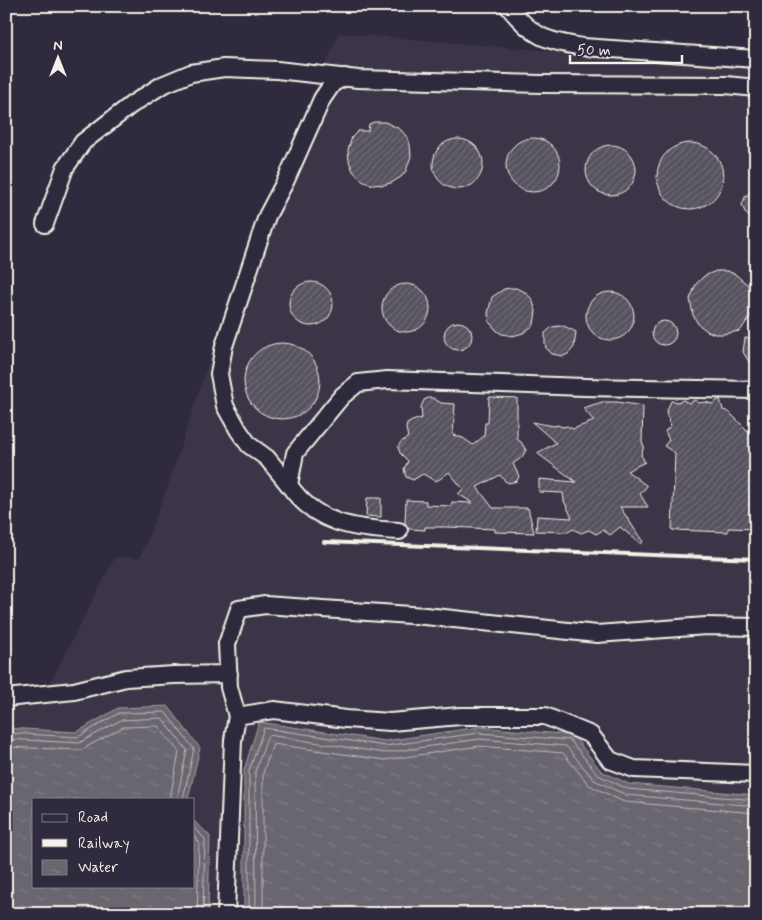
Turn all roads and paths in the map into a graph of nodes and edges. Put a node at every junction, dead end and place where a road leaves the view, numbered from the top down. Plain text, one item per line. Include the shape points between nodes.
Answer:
1 (508, 6) edge
2 (756, 59) edge
3 (345, 77) junction
4 (756, 88) edge
5 (45, 224) dead end
6 (756, 390) edge
7 (289, 485) junction
8 (399, 531) dead end
9 (756, 627) edge
10 (229, 674) junction
11 (6, 698) edge
12 (237, 716) junction
13 (756, 774) edge
14 (226, 914) edge

1 - 2 lane via 522,25 559,43
3 - 4 lane
3 - 5 lane via 224,68 191,73 162,85 84,142 66,168
3 - 7 lane via 332,83 322,99 267,216 224,346 219,374 225,406 239,431
6 - 7 lane via 387,380 358,384 342,396 295,453
7 - 8 lane via 299,499 337,523 371,530
9 - 10 lane via 706,626 597,634 425,616 265,605 239,609 227,644
10 - 11 lane via 126,678 74,691
10 - 12 lane
12 - 13 lane via 274,710 390,722 460,716 545,716 591,735 610,760 634,769
12 - 14 lane via 233,740

